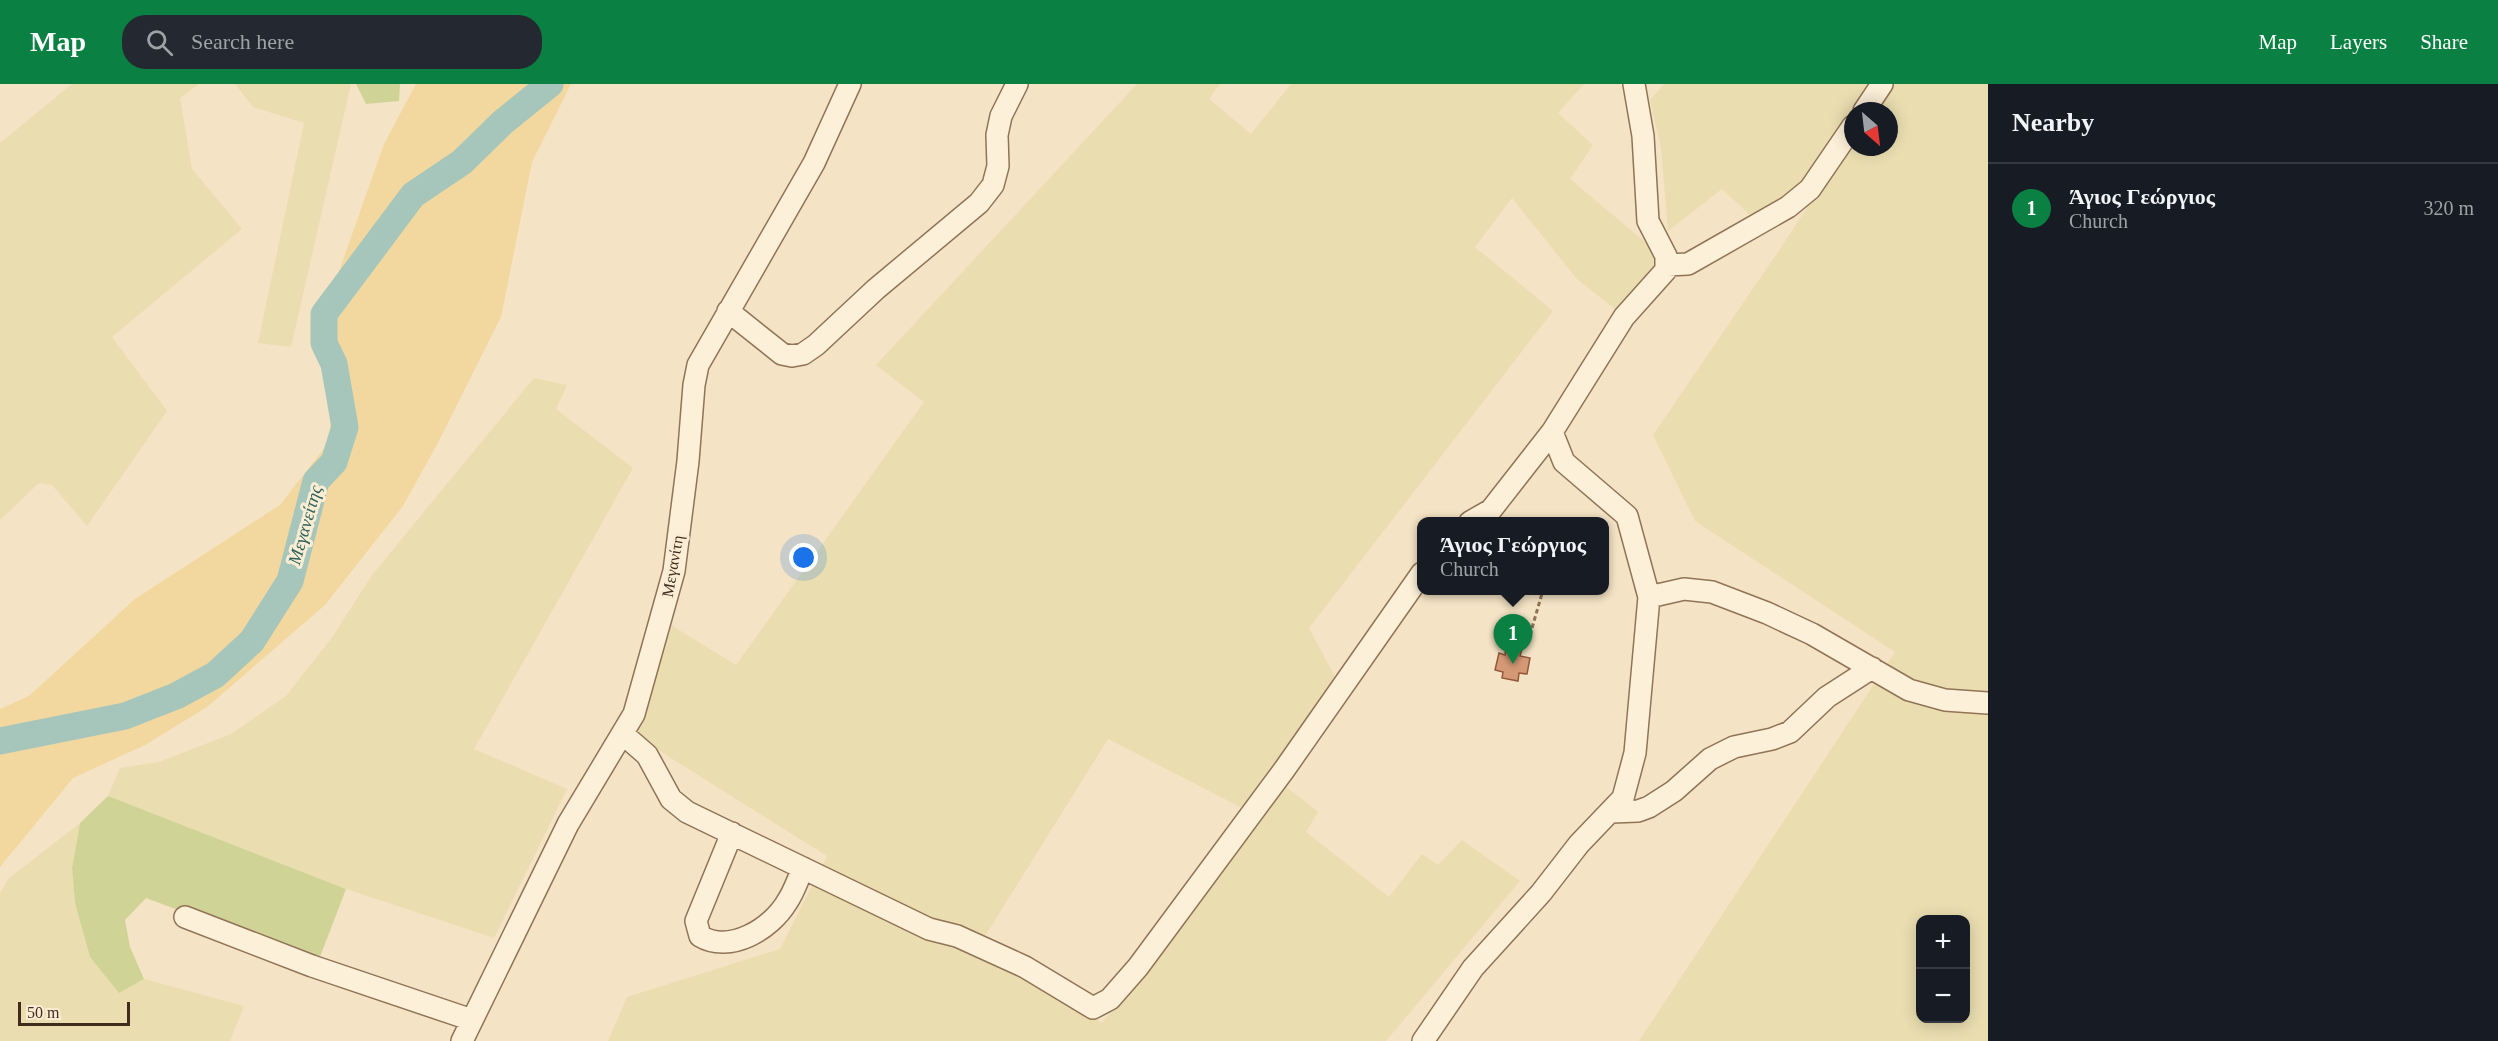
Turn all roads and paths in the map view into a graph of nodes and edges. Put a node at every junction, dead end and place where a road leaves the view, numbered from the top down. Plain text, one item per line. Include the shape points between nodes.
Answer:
1 (850, 84) edge
2 (1017, 84) edge
3 (1882, 84) edge
4 (1636, 85) edge
5 (1870, 102) edge
6 (1844, 139) edge
7 (1667, 265) junction
8 (728, 311) junction
9 (1552, 432) junction
10 (1479, 517) edge
11 (1417, 580) edge
12 (1542, 595) edge
13 (1649, 597) junction
14 (1530, 635) dead end
15 (1872, 668) junction
16 (1988, 703) edge
17 (624, 735) junction
18 (1611, 812) junction
19 (732, 833) junction
20 (803, 868) junction
21 (184, 917) dead end
22 (472, 1020) junction
23 (462, 1041) edge
24 (1423, 1041) edge

1 - 8 street, Μεγανίτη via 814,163
2 - 8 street via 1001,116 993,185 979,203 816,345 803,354 782,354
3 - 5 street
4 - 7 street via 1648,221
6 - 7 street via 1810,189 1788,207 1688,264
7 - 9 street via 1664,274 1624,317
8 - 17 street, Μεγανίτη via 696,374 674,571 639,699
9 - 10 street via 1491,510
9 - 13 street via 1564,462 1627,516
11 - 20 street via 1284,770 1138,967 1101,1006 1093,1008 1081,1003 1024,967 957,936 929,928
12 - 14 path
13 - 15 street via 1684,589 1712,592 1792,624
13 - 18 street via 1633,764 1623,798
15 - 16 street via 1925,696
15 - 18 street via 1827,697 1786,734 1734,747 1710,759 1649,807
17 - 19 street via 647,754 679,807
17 - 22 street, Μεγανίτη via 568,824
18 - 24 street via 1473,968
19 - 20 street
19 - 20 street via 696,921 700,936 708,940 732,943 767,923 787,902
21 - 22 street via 312,966
22 - 23 street, Μεγανίτη

